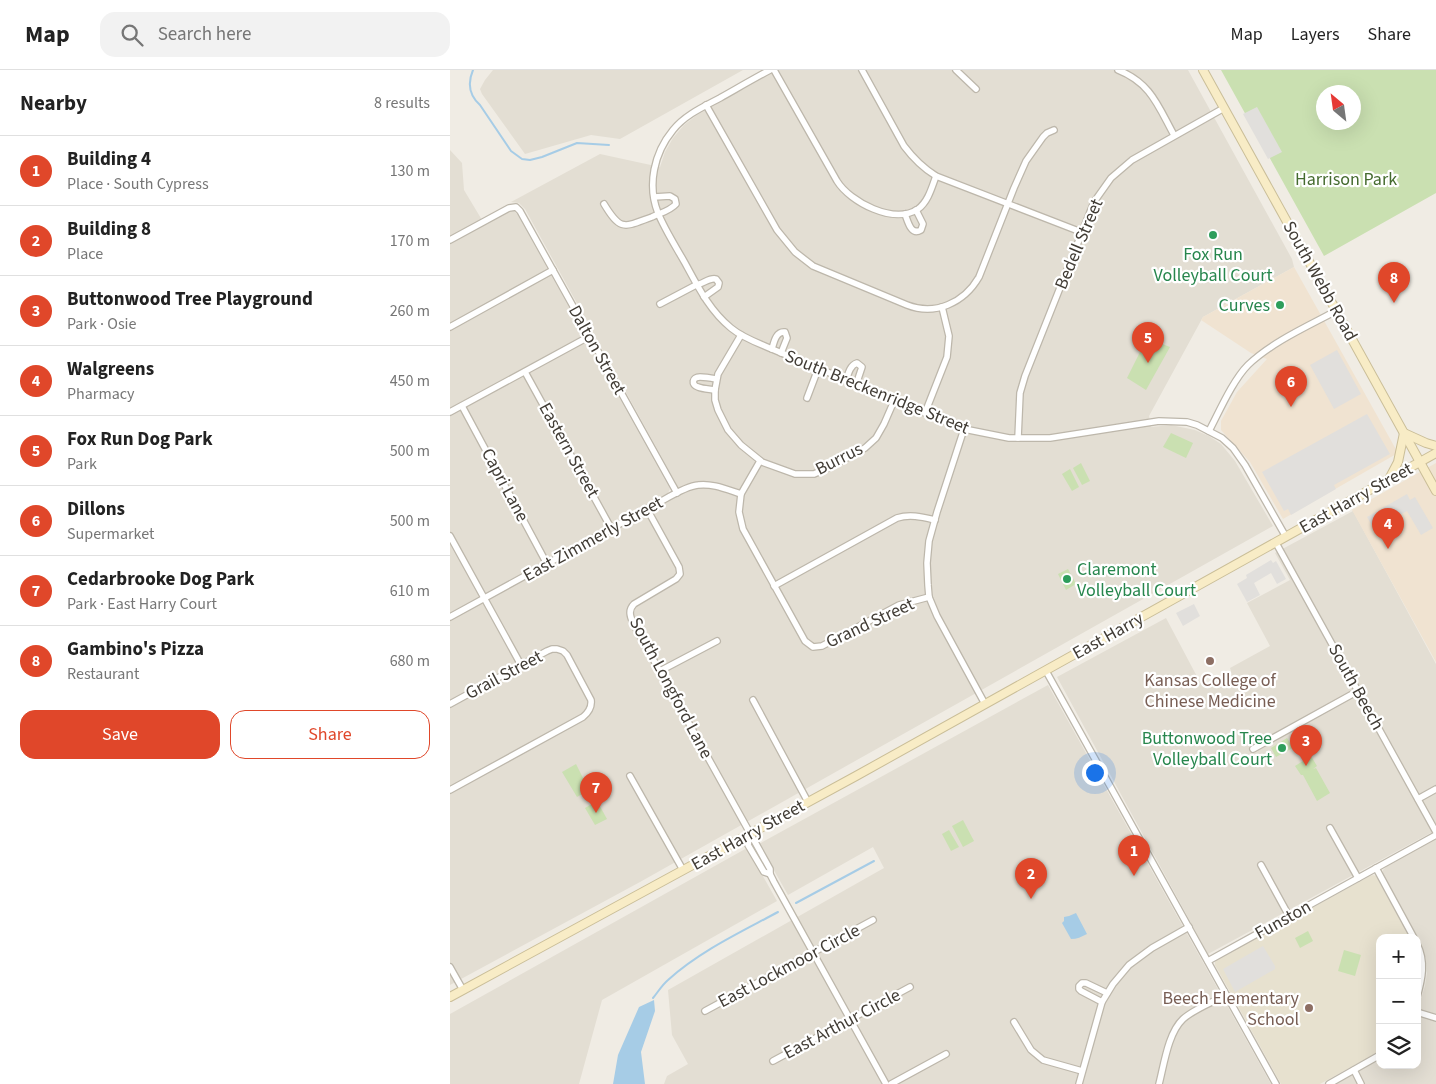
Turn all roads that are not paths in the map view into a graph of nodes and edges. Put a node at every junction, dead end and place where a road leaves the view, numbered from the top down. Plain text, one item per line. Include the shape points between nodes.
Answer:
1 (770, 70) edge
2 (774, 70) edge
3 (862, 70) edge
4 (956, 70) edge
5 (1118, 70) edge
6 (1203, 70) edge
7 (976, 89) dead end
8 (706, 105) junction
9 (1224, 108) junction
10 (1054, 130) dead end
11 (1174, 135) junction
12 (936, 176) junction
13 (654, 197) junction
14 (604, 204) dead end
15 (1008, 204) junction
16 (916, 210) junction
17 (659, 214) junction
18 (905, 214) junction
19 (1082, 232) junction
20 (450, 240) edge
21 (553, 270) junction
22 (696, 285) junction
23 (704, 297) junction
24 (660, 304) dead end
25 (942, 307) junction
26 (1336, 310) junction
27 (450, 326) edge
28 (742, 335) junction
29 (590, 336) junction
30 (772, 349) junction
31 (781, 353) junction
32 (818, 369) junction
33 (526, 372) junction
34 (716, 379) junction
35 (846, 381) junction
36 (856, 385) junction
37 (715, 390) junction
38 (807, 398) dead end
39 (894, 401) junction
40 (462, 406) junction
41 (450, 412) edge
42 (925, 413) junction
43 (964, 429) junction
44 (1208, 430) junction
45 (1404, 433) junction
46 (1018, 438) junction
47 (1436, 446) edge
48 (1436, 453) edge
49 (760, 460) junction
50 (1420, 462) junction
51 (1390, 479) junction
52 (1436, 492) edge
53 (677, 493) junction
54 (741, 494) junction
55 (647, 508) junction
56 (935, 520) junction
57 (612, 528) junction
58 (450, 536) edge
59 (1286, 537) junction
60 (1276, 543) junction
61 (547, 564) junction
62 (774, 586) junction
63 (930, 597) junction
64 (484, 599) junction
65 (450, 617) edge
66 (717, 641) dead end
67 (520, 665) junction
68 (660, 671) junction
69 (1046, 671) junction
70 (1358, 691) junction
71 (753, 700) dead end
72 (450, 704) edge
73 (985, 704) junction
74 (1253, 748) dead end
75 (630, 776) dead end
76 (1436, 789) edge
77 (450, 790) edge
78 (1418, 799) junction
79 (808, 802) junction
80 (1330, 828) dead end
81 (750, 833) junction
82 (1436, 833) edge
83 (1261, 865) dead end
84 (1376, 868) junction
85 (683, 870) junction
86 (1358, 878) junction
87 (1289, 916) junction
88 (873, 920) dead end
89 (1189, 927) junction
90 (1412, 934) edge
91 (813, 953) junction
92 (1421, 954) edge
93 (1208, 961) junction
94 (450, 967) edge
95 (1421, 981) edge
96 (910, 987) dead end
97 (462, 990) junction
98 (1107, 993) junction
99 (1226, 995) junction
100 (450, 997) edge
101 (1102, 1002) junction
102 (705, 1011) dead end
103 (1421, 1013) edge
104 (1436, 1018) edge
105 (850, 1020) junction
106 (1014, 1022) dead end
107 (946, 1054) dead end
108 (1376, 1057) edge
109 (773, 1061) dead end
110 (1354, 1070) junction
111 (1082, 1071) junction
112 (886, 1084) edge
113 (891, 1084) edge
114 (1079, 1084) edge
115 (1159, 1084) edge
116 (1276, 1084) edge
117 (1329, 1084) edge
118 (1362, 1084) edge

1 - 8 street, South Breckenridge Street
2 - 18 street via 843,190 876,209
3 - 12 street via 905,147
4 - 7 street
5 - 11 street via 1146,88 1158,103
6 - 9 main road, South Webb Road
8 - 13 street, South Breckenridge Street via 689,115 668,136 653,178
8 - 25 street via 777,230 794,252 813,266 912,307
9 - 11 street, Bedell Street
9 - 26 main road, South Webb Road
10 - 15 street via 1043,137 1026,161
11 - 19 street, Bedell Street via 1132,160 1115,175 1094,202
12 - 15 street
12 - 16 street via 926,199
13 - 17 street, South Breckenridge Street
13 - 17 street via 676,200 674,207
14 - 17 street via 614,219 622,224 633,224
15 - 19 street
15 - 25 street via 976,283 959,300
16 - 18 street
16 - 18 street via 923,225 918,232 912,230
17 - 22 street, South Breckenridge Street
19 - 46 street, Bedell Street via 1025,376 1020,393
20 - 21 street, Dalton Street via 516,207
21 - 27 street
21 - 29 street, Dalton Street
22 - 23 street, South Breckenridge Street
22 - 23 street via 712,278 718,280 718,287
22 - 24 street
23 - 28 street, South Breckenridge Street via 719,316
25 - 42 street via 948,336 947,357
26 - 44 street via 1271,347 1248,366
26 - 45 main road, South Webb Road
28 - 30 street, South Breckenridge Street
28 - 34 street, Burrus
29 - 33 street
29 - 53 street, Dalton Street
30 - 31 street, South Breckenridge Street
30 - 31 street via 778,333 785,332 787,338
31 - 32 street, South Breckenridge Street
32 - 35 street, South Breckenridge Street
32 - 38 street
33 - 40 street
33 - 57 street, Eastern Street
34 - 37 street, Burrus
34 - 37 street via 699,377 694,380 696,386
35 - 36 street, South Breckenridge Street
35 - 36 street via 850,368 857,363 862,367
36 - 39 street, South Breckenridge Street
37 - 49 street, Burrus via 718,410 728,430
39 - 42 street, South Breckenridge Street
39 - 49 street, Burrus via 876,438 830,468 814,474 795,474
40 - 41 street
40 - 61 street, Capri Lane
42 - 43 street, South Breckenridge Street
43 - 46 street, South Breckenridge Street
43 - 56 street
44 - 46 street, South Breckenridge Street via 1187,422 1159,421 1050,438
44 - 59 street, South Breckenridge Street via 1233,448
45 - 47 main road
45 - 50 main road, South Webb Road
45 - 51 main road via 1398,462
48 - 50 main road, East Harry Street
49 - 54 street
50 - 51 main road, East Harry Street
50 - 52 main road, South Webb Road
51 - 59 main road, East Harry Street
53 - 54 street, East Zimmerly Street via 698,485
53 - 55 street, East Zimmerly Street
54 - 62 street via 739,512 743,529
55 - 57 street, East Zimmerly Street
55 - 68 street, South Longford Lane via 680,574 631,607 632,623
56 - 62 street via 915,516 897,518
56 - 63 street via 928,552
57 - 61 street, East Zimmerly Street
58 - 64 street
59 - 60 main road, East Harry Street
60 - 69 main road, East Harry
60 - 70 street, South Beech
61 - 64 street, East Zimmerly Street
62 - 63 street, Grand Street via 805,641 813,647 822,646 899,605
63 - 73 street
64 - 65 street, East Zimmerly Street
64 - 67 street
66 - 68 street
67 - 72 street, Grail Street
67 - 77 street, Grail Street via 552,649 560,650 567,655 591,700 591,708 583,717
68 - 81 street, South Longford Lane
69 - 73 main road, East Harry Street
69 - 89 street
70 - 74 street
70 - 78 street, South Beech
71 - 79 street
73 - 79 main road, East Harry Street
75 - 85 street
76 - 78 street
78 - 82 street, South Beech
79 - 81 main road, East Harry Street
80 - 86 street
81 - 85 main road, East Harry Street
81 - 91 street, South Longford Lane
82 - 84 street
83 - 87 street
84 - 86 street, Funston
84 - 90 street
85 - 97 main road, East Harry Street
86 - 87 street, Funston
87 - 93 street, Funston
88 - 91 street, East Lockmoor Circle
89 - 93 street
89 - 98 street via 1129,965
91 - 102 street, East Lockmoor Circle
91 - 105 street, South Longford Lane
92 - 95 street
93 - 99 street
94 - 97 street
96 - 105 street, East Arthur Circle
97 - 100 main road, East Harry Street
98 - 101 street
98 - 101 street via 1086,982 1080,986 1081,991
99 - 115 street via 1187,1016 1178,1025 1172,1035
99 - 116 street
101 - 111 street
103 - 104 street
105 - 109 street, East Arthur Circle
105 - 112 street, South Longford Lane
106 - 111 street via 1031,1050 1043,1060
107 - 113 street
108 - 110 street
110 - 117 street
110 - 118 street
111 - 114 street

